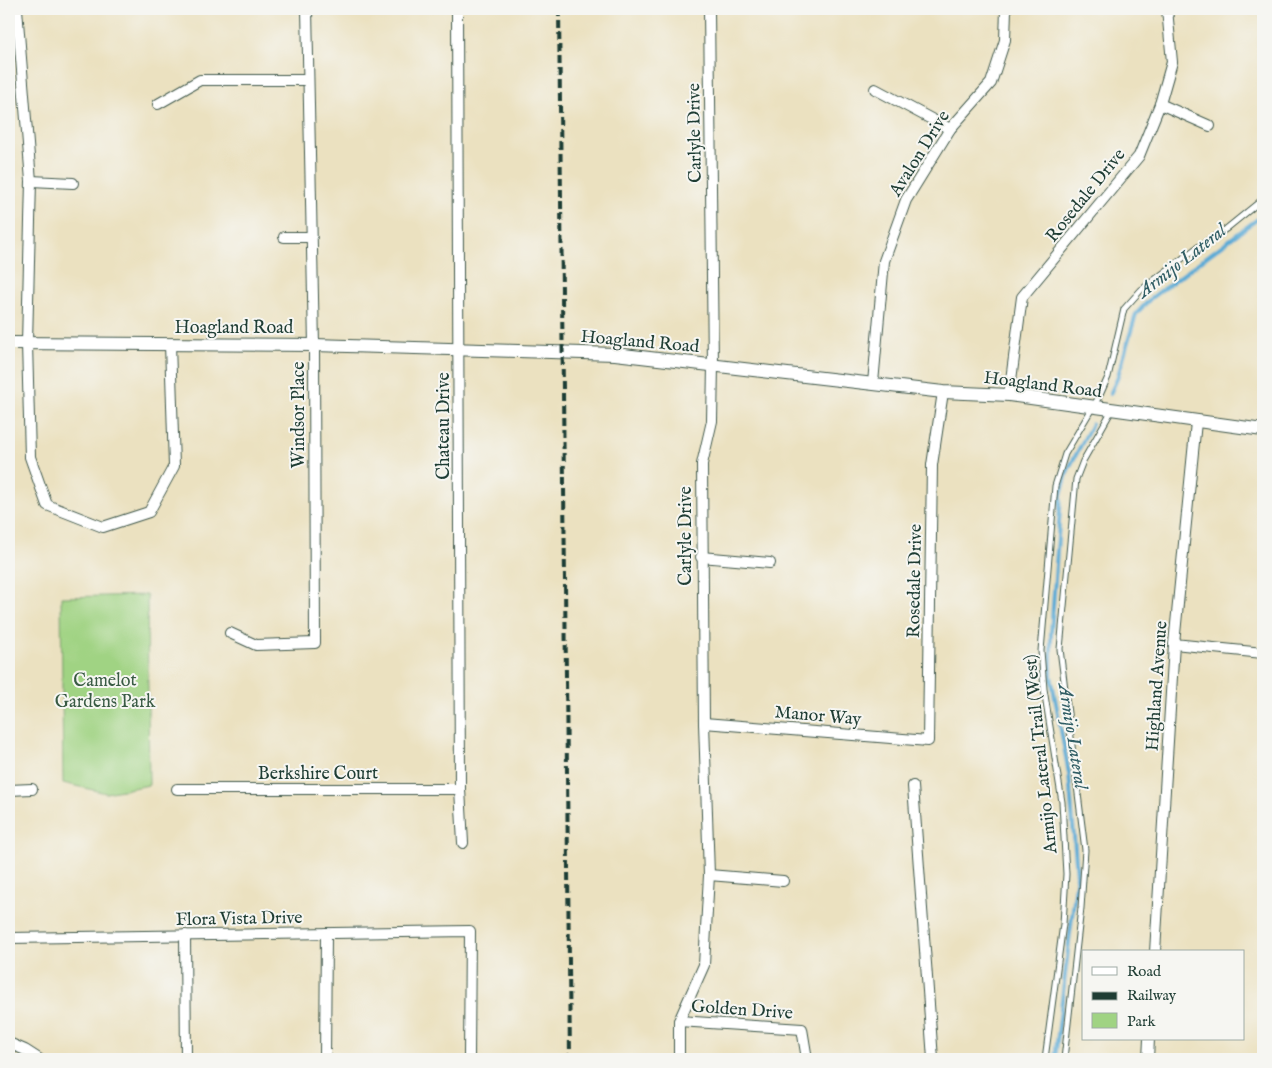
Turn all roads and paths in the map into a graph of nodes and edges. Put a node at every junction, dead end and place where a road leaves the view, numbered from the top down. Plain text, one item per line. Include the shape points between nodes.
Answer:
1 (17, 9) edge
2 (307, 9) edge
3 (457, 9) edge
4 (709, 9) edge
5 (1006, 9) edge
6 (1167, 9) edge
7 (307, 80) junction
8 (875, 89) dead end
9 (158, 104) dead end
10 (1160, 104) junction
11 (1210, 126) dead end
12 (950, 129) junction
13 (31, 181) junction
14 (73, 183) dead end
15 (1263, 199) edge
16 (284, 237) dead end
17 (311, 237) junction
18 (9, 343) edge
19 (27, 343) junction
20 (170, 344) junction
21 (314, 345) junction
22 (458, 348) junction
23 (714, 364) junction
24 (873, 383) junction
25 (943, 392) junction
26 (1009, 394) junction
27 (1093, 407) junction
28 (1112, 410) junction
29 (1196, 422) junction
30 (1263, 430) edge
31 (701, 558) junction
32 (770, 563) dead end
33 (230, 633) dead end
34 (1174, 644) junction
35 (1263, 653) edge
36 (704, 722) junction
37 (928, 740) joint
38 (912, 786) dead end
39 (32, 789) dead end
40 (460, 789) junction
41 (9, 790) edge
42 (177, 790) dead end
43 (462, 843) dead end
44 (709, 875) junction
45 (783, 881) dead end
46 (326, 933) junction
47 (185, 935) junction
48 (9, 938) edge
49 (1155, 950) edge
50 (680, 1021) junction
51 (1149, 1040) edge
52 (9, 1043) edge
53 (39, 1059) edge
54 (186, 1059) edge
55 (325, 1059) edge
56 (469, 1059) edge
57 (679, 1059) edge
58 (807, 1059) edge
59 (933, 1059) edge
60 (1045, 1059) edge
61 (1064, 1059) edge
62 (1148, 1059) edge

1 - 13 street
2 - 7 street, Windsor Place
3 - 22 street, Chateau Drive
4 - 23 street, Carlyle Drive
5 - 12 street, Avalon Drive via 1005,40 991,83
6 - 10 street, Rosedale Drive via 1172,62
7 - 9 street via 200,80
7 - 17 street, Windsor Place
8 - 12 street
10 - 11 street
10 - 26 street, Rosedale Drive via 1139,156 1022,297
12 - 24 street, Avalon Drive via 906,200 884,261
13 - 14 street
13 - 19 street
15 - 27 lane, Armijo Lateral Trail (West) via 1141,290 1124,310 1108,377
16 - 17 street
17 - 21 street, Windsor Place
18 - 19 street, Hoagland Road
19 - 20 street, Hoagland Road
19 - 20 street via 30,457 47,505 103,527 149,512 174,466
20 - 21 street, Hoagland Road
21 - 22 street, Hoagland Road
21 - 33 street, Windsor Place via 314,643 256,645
22 - 23 street, Hoagland Road via 615,354
22 - 40 street, Chateau Drive
23 - 24 street, Hoagland Road
23 - 31 street, Carlyle Drive via 712,421 702,464
24 - 25 street, Hoagland Road
25 - 26 street, Hoagland Road
25 - 37 street, Rosedale Drive via 932,465
26 - 27 street, Hoagland Road
27 - 28 street, Hoagland Road
27 - 60 lane, Armijo Lateral Trail (West) via 1064,454 1055,486 1040,651 1062,802 1066,874 1063,924
28 - 29 street, Hoagland Road
28 - 61 lane via 1076,479 1060,649 1085,850
29 - 30 street, Hoagland Road
29 - 34 street, Highland Avenue
31 - 32 street
31 - 36 street, Carlyle Drive
34 - 35 street
34 - 49 street, Highland Avenue
36 - 37 street, Manor Way
36 - 44 street, Carlyle Drive
38 - 59 street
39 - 41 street
40 - 42 street, Berkshire Court
40 - 43 street, Chateau Drive
44 - 45 street
44 - 50 street, Carlyle Drive via 704,965
46 - 47 street, Flora Vista Drive
46 - 55 street
46 - 56 street, Flora Vista Drive via 470,931
47 - 48 street, Flora Vista Drive
47 - 54 street
50 - 57 street, Carlyle Drive
50 - 58 street, Golden Drive via 802,1029
51 - 62 street
52 - 53 street

